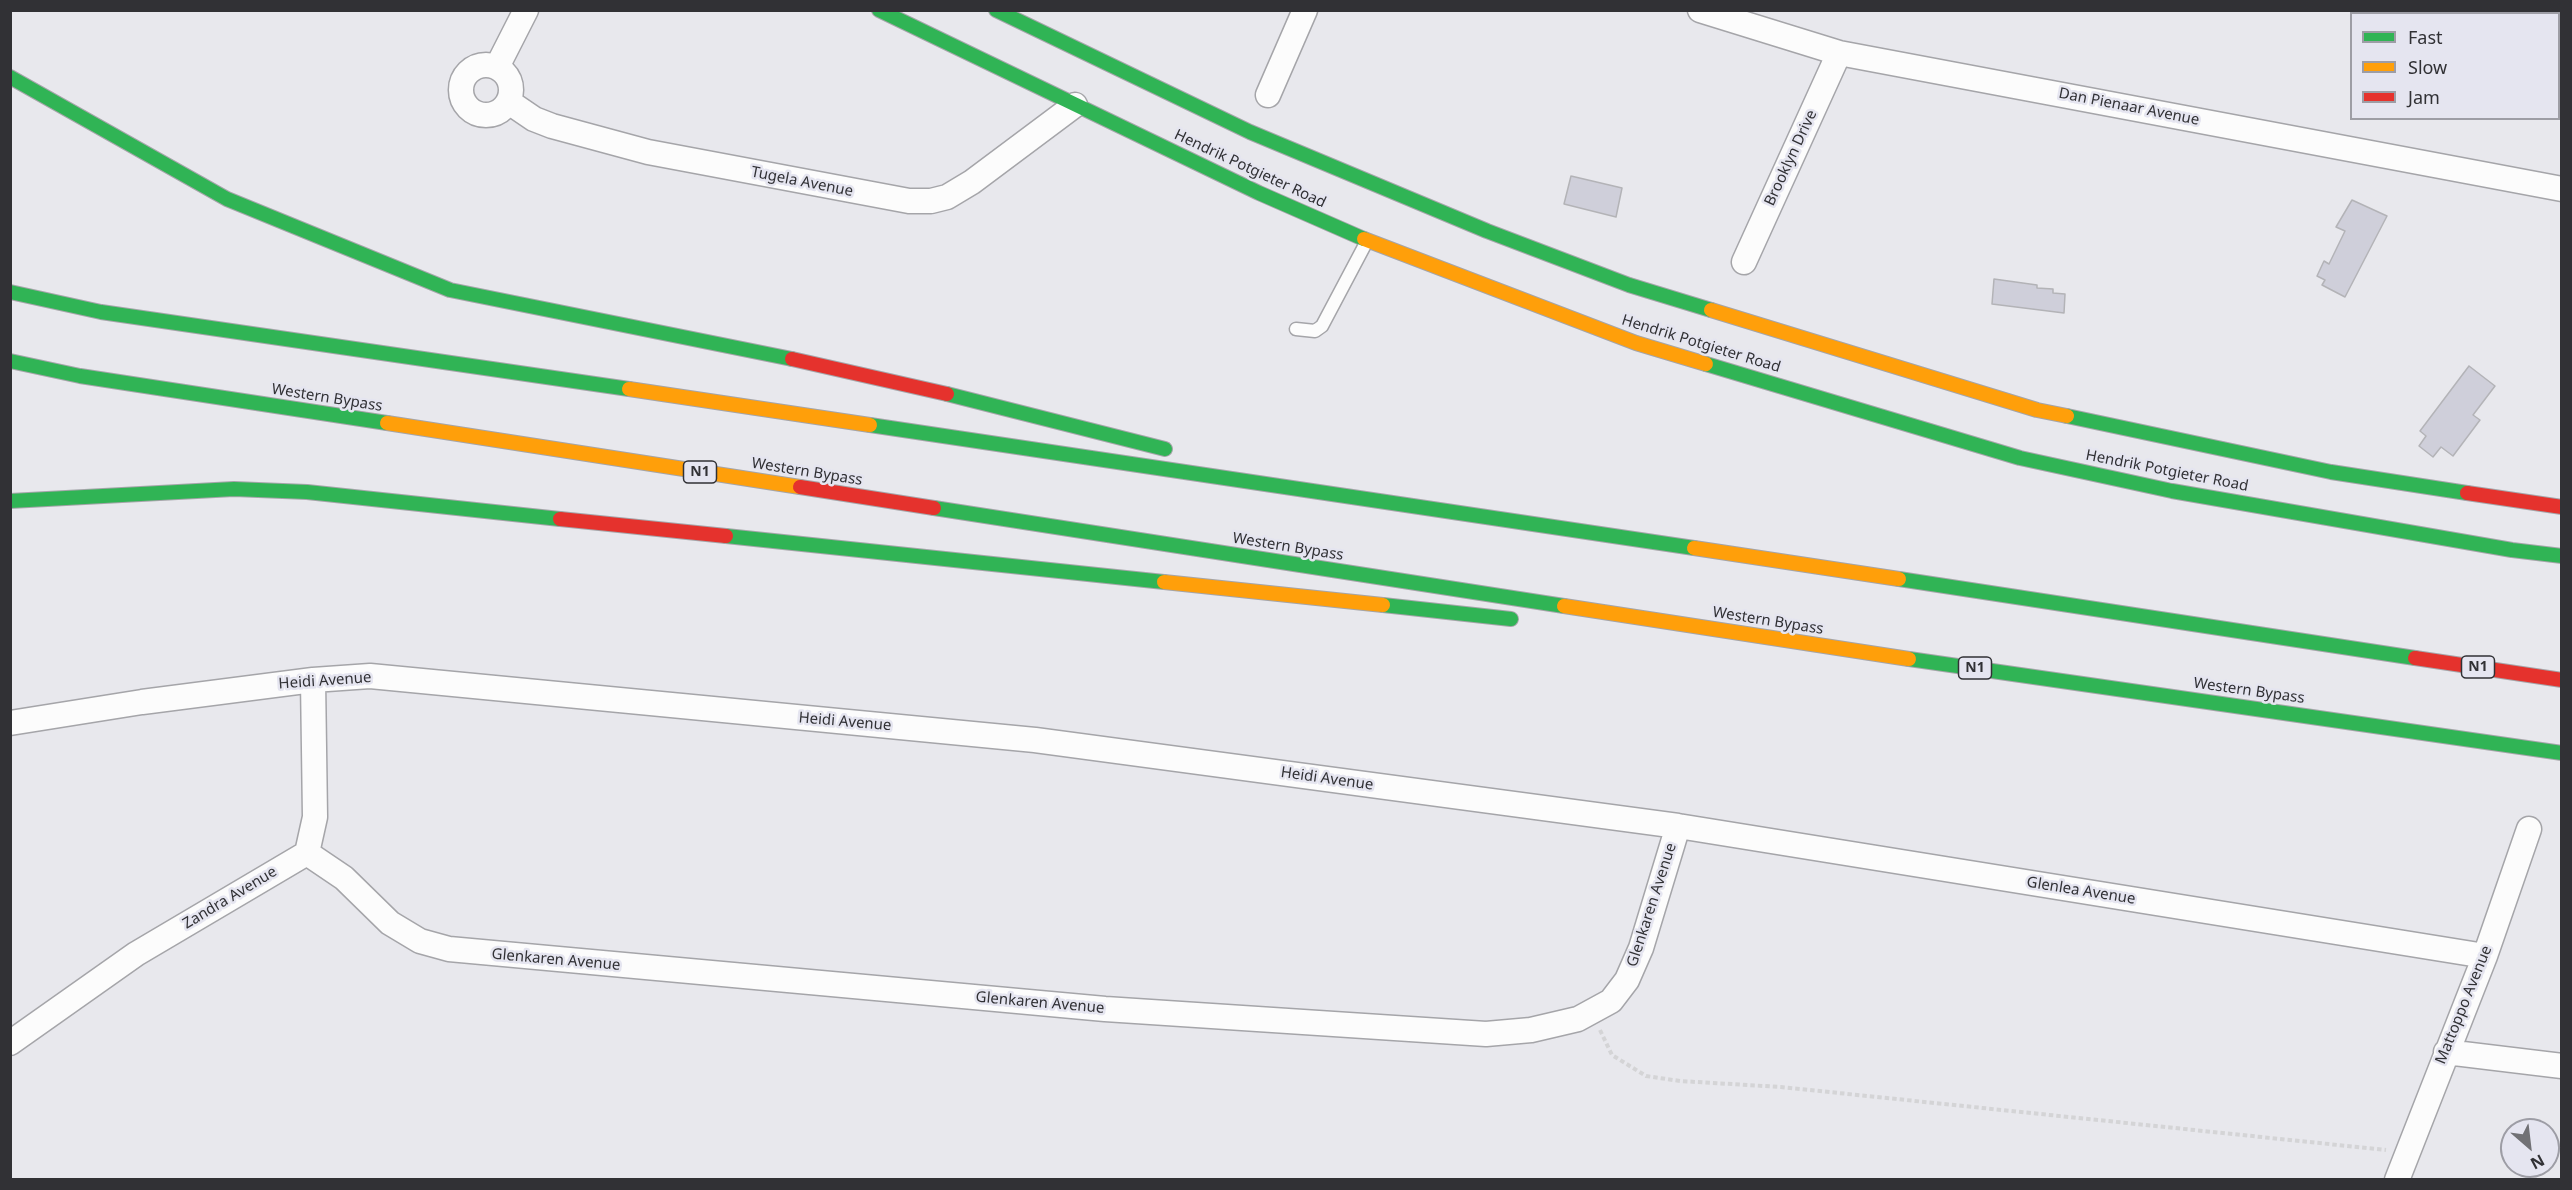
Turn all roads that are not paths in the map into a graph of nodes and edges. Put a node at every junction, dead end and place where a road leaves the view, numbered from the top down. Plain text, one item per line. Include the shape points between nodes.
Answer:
1 (526, 10) edge
2 (879, 10) edge
3 (996, 10) edge
4 (1305, 10) edge
5 (1700, 10) edge
6 (1839, 53) junction
7 (497, 67) junction
8 (10, 77) edge
9 (1268, 95) dead end
10 (509, 102) junction
11 (1076, 105) junction
12 (2562, 189) edge
13 (1367, 240) junction
14 (1744, 262) dead end
15 (10, 292) edge
16 (1296, 329) dead end
17 (10, 361) edge
18 (1178, 452) dead end
19 (1224, 464) dead end
20 (1350, 495) junction
21 (10, 501) edge
22 (2562, 507) edge
23 (2562, 556) edge
24 (1525, 620) dead end
25 (1620, 629) dead end
26 (1869, 653) junction
27 (314, 680) junction
28 (2562, 680) edge
29 (10, 723) edge
30 (2562, 753) edge
31 (1678, 826) junction
32 (2529, 829) dead end
33 (307, 853) junction
34 (2485, 956) junction
35 (10, 1043) edge
36 (2446, 1052) junction
37 (2562, 1066) edge
38 (2397, 1179) edge

1 - 7 street
2 - 11 main road, Hendrik Potgieter Road
3 - 22 main road, Hendrik Potgieter Road via 1250,132 1487,231 1629,285 2037,410 2331,472
4 - 9 street
5 - 6 street, Dan Pienaar Avenue
6 - 12 street, Dan Pienaar Avenue
6 - 14 street, Brooklyn Drive
7 - 10 street via 511,82
7 - 10 street via 478,66 470,72 461,89 462,99 475,113 484,116 503,110
8 - 18 main road via 227,199 450,290 869,375
10 - 11 street, Tugela Avenue via 552,126 648,152 909,201 948,197
11 - 13 main road, Hendrik Potgieter Road
13 - 16 lane via 1322,326 1315,331
13 - 23 main road, Hendrik Potgieter Road via 1636,343 2020,458 2172,491
15 - 20 main road, N1 via 101,312
17 - 26 main road, Western Bypass / N1 via 103,380
19 - 20 main road
20 - 28 main road, N1
21 - 24 main road via 234,489 307,492
25 - 26 main road
26 - 30 main road, Western Bypass / N1
27 - 29 street, Heidi Avenue
27 - 31 street, Heidi Avenue via 370,676 1035,740
27 - 33 street via 315,817
31 - 33 street, Glenkaren Avenue via 1641,948 1628,980 1611,1001 1578,1019 1531,1030 1486,1034 1105,1009 449,949 420,941 400,929 344,878
31 - 34 street, Glenlea Avenue
32 - 34 street, Mattoppo Avenue
33 - 35 street, Zandra Avenue via 136,954
34 - 36 street, Mattoppo Avenue
36 - 37 street
36 - 38 street, Mattoppo Avenue

